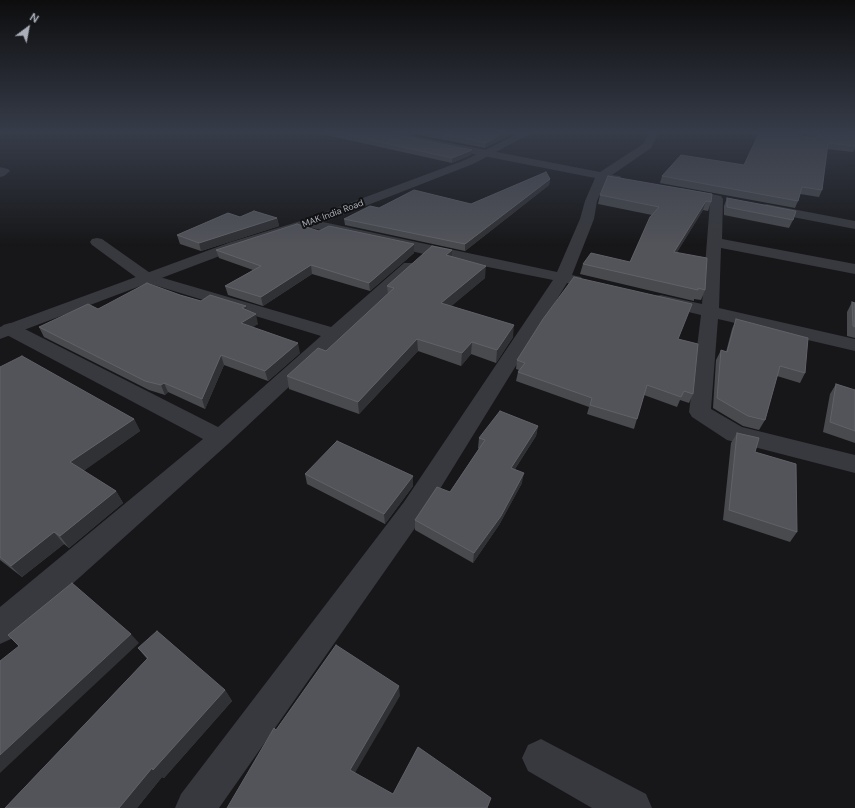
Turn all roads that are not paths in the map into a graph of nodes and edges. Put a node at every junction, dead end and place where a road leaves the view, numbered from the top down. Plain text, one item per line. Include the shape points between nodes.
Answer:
1 (446, 171) edge
2 (576, 171) edge
3 (610, 171) edge
4 (602, 176) junction
5 (633, 182) edge
6 (664, 188) edge
7 (756, 206) edge
8 (309, 223) junction
9 (855, 225) edge
10 (97, 242) dead end
11 (714, 242) junction
12 (428, 250) junction
13 (855, 269) edge
14 (563, 277) junction
15 (147, 278) junction
16 (594, 284) edge
17 (647, 297) edge
18 (710, 312) junction
19 (5, 331) edge
20 (335, 334) junction
21 (855, 345) edge
22 (220, 438) junction
23 (855, 464) edge
24 (0, 628) edge
25 (541, 758) dead end
26 (195, 808) edge
27 (632, 808) edge

1 - 8 street, MAK India Road
2 - 4 street
3 - 4 street
4 - 5 street
4 - 14 street
6 - 11 street via 725,200
7 - 9 street
8 - 12 street
8 - 15 street, MAK India Road via 236,245
10 - 15 street
11 - 13 street
11 - 18 street
12 - 14 street
12 - 20 street
14 - 16 street
14 - 26 street via 413,510
15 - 19 street, MAK India Road
15 - 20 street
17 - 18 street
18 - 21 street
18 - 23 street via 700,412 735,434
19 - 22 street
20 - 22 street
22 - 24 street
25 - 27 street

